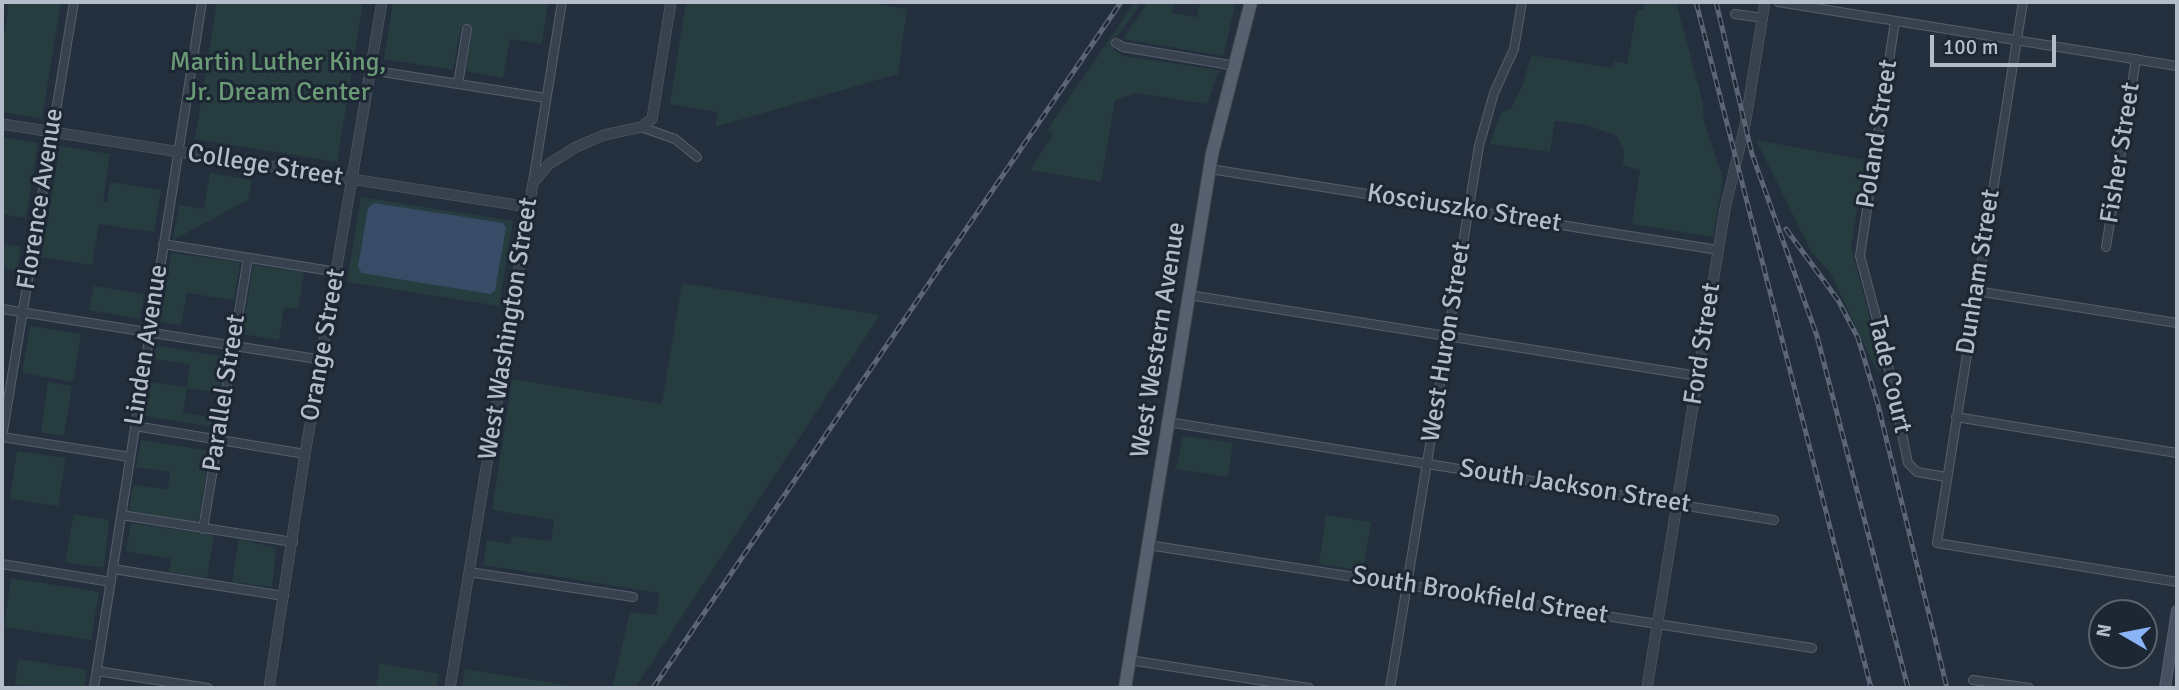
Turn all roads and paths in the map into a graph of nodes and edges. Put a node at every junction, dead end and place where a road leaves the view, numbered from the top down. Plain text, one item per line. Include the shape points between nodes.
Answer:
1 (74, 2) edge
2 (202, 2) edge
3 (382, 2) edge
4 (562, 2) edge
5 (671, 2) edge
6 (1251, 2) edge
7 (1522, 2) edge
8 (1765, 2) edge
9 (1777, 2) edge
10 (2023, 2) edge
11 (1735, 14) dead end
12 (1763, 18) junction
13 (1895, 21) junction
14 (467, 29) dead end
15 (2017, 41) junction
16 (1116, 43) dead end
17 (2136, 59) junction
18 (1236, 66) junction
19 (2177, 66) edge
20 (370, 70) junction
21 (458, 84) junction
22 (546, 98) junction
23 (2, 124) edge
24 (641, 127) junction
25 (52, 132) junction
26 (178, 152) junction
27 (697, 157) dead end
28 (1210, 169) junction
29 (352, 179) junction
30 (533, 183) junction
31 (529, 207) junction
32 (1468, 210) junction
33 (163, 244) junction
34 (1860, 246) joint
35 (2106, 247) dead end
36 (1718, 250) junction
37 (248, 258) junction
38 (337, 272) junction
39 (1976, 291) junction
40 (1189, 295) junction
41 (2, 309) edge
42 (23, 312) junction
43 (2177, 323) edge
44 (149, 332) junction
45 (1447, 336) junction
46 (233, 346) junction
47 (323, 359) junction
48 (1698, 376) junction
49 (1956, 417) junction
50 (1168, 422) junction
51 (135, 426) junction
52 (2, 437) edge
53 (218, 441) junction
54 (2177, 453) edge
55 (305, 454) junction
56 (130, 457) junction
57 (1427, 463) junction
58 (1946, 477) junction
59 (1677, 503) junction
60 (121, 515) junction
61 (1774, 520) dead end
62 (203, 529) junction
63 (293, 542) junction
64 (1148, 545) junction
65 (2, 564) edge
66 (113, 569) junction
67 (469, 572) junction
68 (111, 582) junction
69 (2177, 582) edge
70 (1407, 584) junction
71 (284, 596) junction
72 (633, 597) dead end
73 (2177, 611) edge
74 (1657, 624) junction
75 (1812, 648) dead end
76 (1129, 660) junction
77 (97, 671) junction
78 (1973, 680) dead end
79 (94, 688) edge
80 (208, 688) edge
81 (270, 688) edge
82 (450, 688) edge
83 (1125, 688) edge
84 (1309, 688) edge
85 (1390, 688) edge
86 (1647, 688) edge
87 (2029, 688) edge
88 (2165, 688) edge

1 - 25 street, Florence Avenue
2 - 26 street, Linden Avenue
3 - 20 street, Orange Street
4 - 22 street
5 - 24 street via 652,118
6 - 18 main road, West Western Avenue
7 - 32 street, West Huron Street via 1514,49 1486,116
8 - 12 street, Ford Street
9 - 13 street
10 - 15 street, Dunham Street
11 - 12 street
12 - 36 street, Ford Street
13 - 15 street
13 - 34 street, Poland Street
14 - 21 street
15 - 17 street
15 - 39 street, Dunham Street
16 - 18 street
17 - 19 street
17 - 35 street, Fisher Street
18 - 28 main road, West Western Avenue
20 - 21 street
20 - 29 street, Orange Street
21 - 22 street
22 - 30 street
23 - 25 street, College Street
24 - 27 street via 675,139
24 - 30 street, West Washington Street via 576,147 549,164
25 - 26 street, College Street
25 - 42 street, Florence Avenue
26 - 29 street, College Street
26 - 33 street, Linden Avenue
28 - 32 street, Kosciuszko Street
28 - 40 main road, West Western Avenue
29 - 31 street, College Street
29 - 38 street, Orange Street
30 - 31 street, West Washington Street
31 - 67 street, West Washington Street
32 - 36 street, Kosciuszko Street
32 - 45 street, West Huron Street
33 - 37 street
33 - 44 street, Linden Avenue
34 - 58 street, Tade Court via 1908,463 1917,472
36 - 48 street, Ford Street
37 - 38 street
37 - 46 street, Parallel Street
38 - 47 street, Orange Street
39 - 43 street
39 - 49 street, Dunham Street
40 - 45 street
40 - 50 main road, West Western Avenue
41 - 42 street
42 - 44 street
42 - 52 street, Florence Avenue
44 - 46 street
44 - 51 street, Linden Avenue
45 - 48 street
45 - 57 street, West Huron Street
46 - 47 street
46 - 53 street, Parallel Street
47 - 55 street, Orange Street
48 - 59 street, Ford Street
49 - 54 street
49 - 58 street, Dunham Street
50 - 57 street, South Jackson Street
50 - 64 main road, West Western Avenue
51 - 53 street
51 - 56 street, Linden Avenue
52 - 56 street
53 - 55 street
53 - 62 street, Parallel Street
55 - 63 street, Orange Street
56 - 60 street, Linden Avenue
57 - 59 street, South Jackson Street
57 - 70 street, West Huron Street
58 - 69 street, Dunham Street via 1937,543
59 - 61 street, South Jackson Street
59 - 74 street, Ford Street
60 - 62 street
60 - 66 street, Linden Avenue
62 - 63 street
63 - 71 street, Orange Street
64 - 70 street, South Brookfield Street
64 - 76 main road, West Western Avenue
65 - 68 street
66 - 68 street, Linden Avenue
66 - 71 street
67 - 72 street
67 - 82 street, West Washington Street
68 - 77 street, Linden Avenue
70 - 74 street, South Brookfield Street
70 - 85 street, West Huron Street
71 - 81 street, Orange Street
73 - 88 main road
74 - 75 street, South Brookfield Street
74 - 86 street, Ford Street
76 - 83 main road, West Western Avenue
76 - 84 street
77 - 79 street, Linden Avenue
77 - 80 street
78 - 87 street

